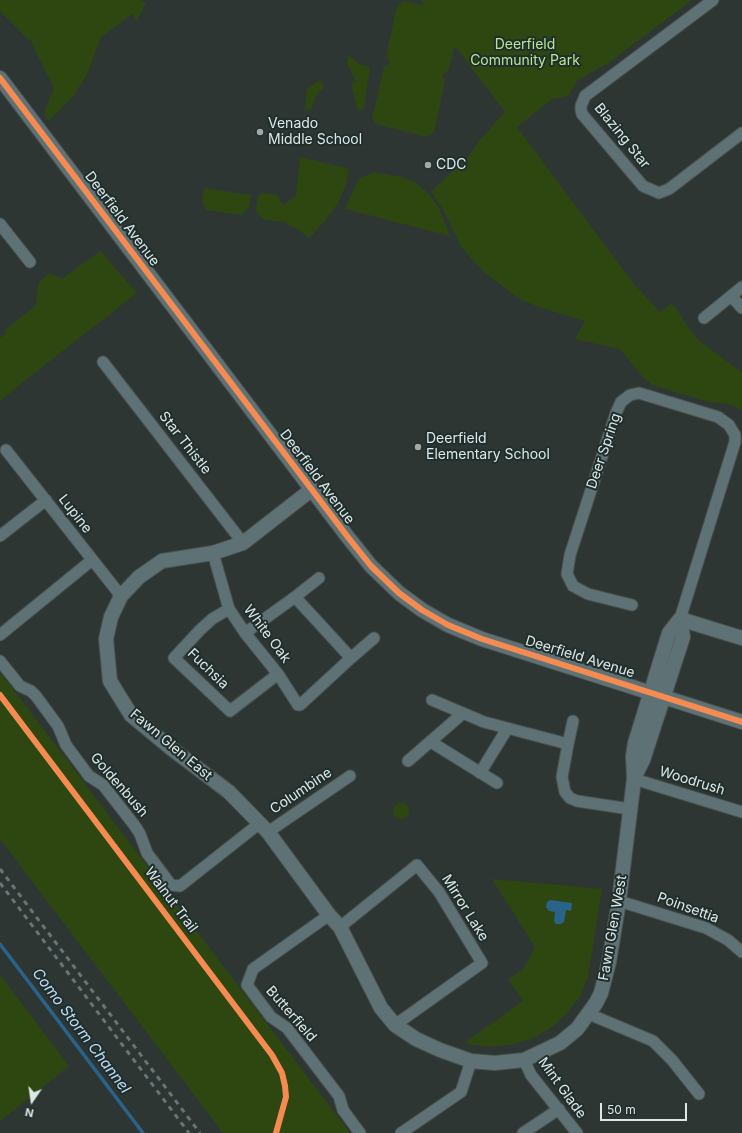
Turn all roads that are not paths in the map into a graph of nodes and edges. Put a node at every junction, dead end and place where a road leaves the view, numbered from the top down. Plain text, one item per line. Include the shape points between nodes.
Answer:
1 (713, 0) edge
2 (0, 78) edge
3 (742, 133) edge
4 (0, 224) edge
5 (30, 262) dead end
6 (742, 287) edge
7 (731, 296) junction
8 (742, 308) edge
9 (704, 318) dead end
10 (103, 362) dead end
11 (6, 450) dead end
12 (312, 490) junction
13 (46, 500) junction
14 (0, 536) edge
15 (243, 543) junction
16 (213, 553) junction
17 (92, 560) junction
18 (319, 578) dead end
19 (121, 596) junction
20 (295, 597) junction
21 (632, 605) dead end
22 (230, 609) junction
23 (680, 619) junction
24 (245, 633) junction
25 (0, 635) edge
26 (374, 638) dead end
27 (742, 638) edge
28 (351, 658) junction
29 (0, 661) edge
30 (278, 674) junction
31 (651, 692) junction
32 (664, 697) junction
33 (432, 700) dead end
34 (462, 714) junction
35 (573, 720) dead end
36 (742, 722) edge
37 (507, 729) junction
38 (431, 742) junction
39 (568, 744) junction
40 (408, 761) dead end
41 (480, 773) junction
42 (350, 776) dead end
43 (634, 779) junction
44 (497, 783) dead end
45 (630, 809) junction
46 (742, 812) edge
47 (264, 828) junction
48 (619, 901) junction
49 (329, 915) junction
50 (340, 927) junction
51 (742, 952) edge
52 (589, 1012) junction
53 (395, 1025) junction
54 (524, 1060) junction
55 (472, 1061) junction
56 (699, 1094) dead end
57 (559, 1109) junction
58 (360, 1133) edge
59 (401, 1133) edge
60 (523, 1133) edge
61 (577, 1133) edge

1 - 3 street, Blazing Star via 585,96 581,106 582,114 643,186 659,193 669,189
2 - 12 street, Deerfield Avenue
4 - 5 street
6 - 7 street
7 - 8 street
7 - 9 street
10 - 15 street, Star Thistle
11 - 13 street, Lupine
12 - 15 street, Fawn Glen East
12 - 31 street, Deerfield Avenue via 371,566 399,593 422,610 448,625 482,639
13 - 14 street
13 - 17 street, Lupine
15 - 16 street, Fawn Glen East
16 - 19 street, Fawn Glen East via 162,561 139,576
16 - 22 street, White Oak
17 - 19 street, Lupine
17 - 25 street
18 - 20 street
19 - 47 street, Fawn Glen East via 111,617 106,639 110,681 131,714 229,792
20 - 24 street
20 - 28 street
21 - 23 street, Deer Spring via 588,594 573,586 567,574 570,555 616,412 621,402 630,394 639,392 718,417 729,425 735,435 735,442
22 - 24 street, White Oak
22 - 30 street, Fuchsia via 212,619 174,658 230,711
23 - 27 street
23 - 31 street, Deer Spring via 669,633
23 - 32 street, Deer Spring via 682,637
24 - 30 street, White Oak
26 - 28 street
28 - 30 street, White Oak via 299,705
29 - 47 street, Goldenbush via 20,686 34,693 41,702 61,730 66,745 89,776 103,785 135,826 147,854 172,885 180,886
31 - 32 street, Deerfield Avenue
31 - 43 street, Fawn Glen West via 635,743
32 - 36 street, Deerfield Avenue
32 - 43 street, Fawn Glen West via 644,760
33 - 34 street
34 - 37 street
34 - 38 street
35 - 39 street
37 - 39 street
37 - 41 street
38 - 40 street
38 - 41 street
39 - 45 street via 562,777 565,792 570,798
41 - 44 street
42 - 47 street, Columbine
43 - 45 street, Fawn Glen West
43 - 46 street, Woodrush
45 - 48 street, Fawn Glen West
47 - 49 street, Fawn Glen East
48 - 51 street, Poinsettia via 706,928 728,940
48 - 52 street, Fawn Glen West via 609,962 601,992
49 - 50 street, Fawn Glen West
49 - 58 street, Butterfield via 253,969 247,985 271,1017 292,1034 339,1096 343,1110
50 - 53 street, Fawn Glen West via 381,1008
50 - 53 street, Mirror Lake via 417,865 439,892 482,963
52 - 54 street, Fawn Glen West via 576,1029 560,1043
52 - 56 street via 654,1041
53 - 55 street, Fawn Glen West via 416,1039
54 - 55 street, Fawn Glen West via 495,1063
54 - 57 street, Mint Glade via 531,1075
55 - 59 street via 461,1092
57 - 60 street
57 - 61 street, Mint Glade

